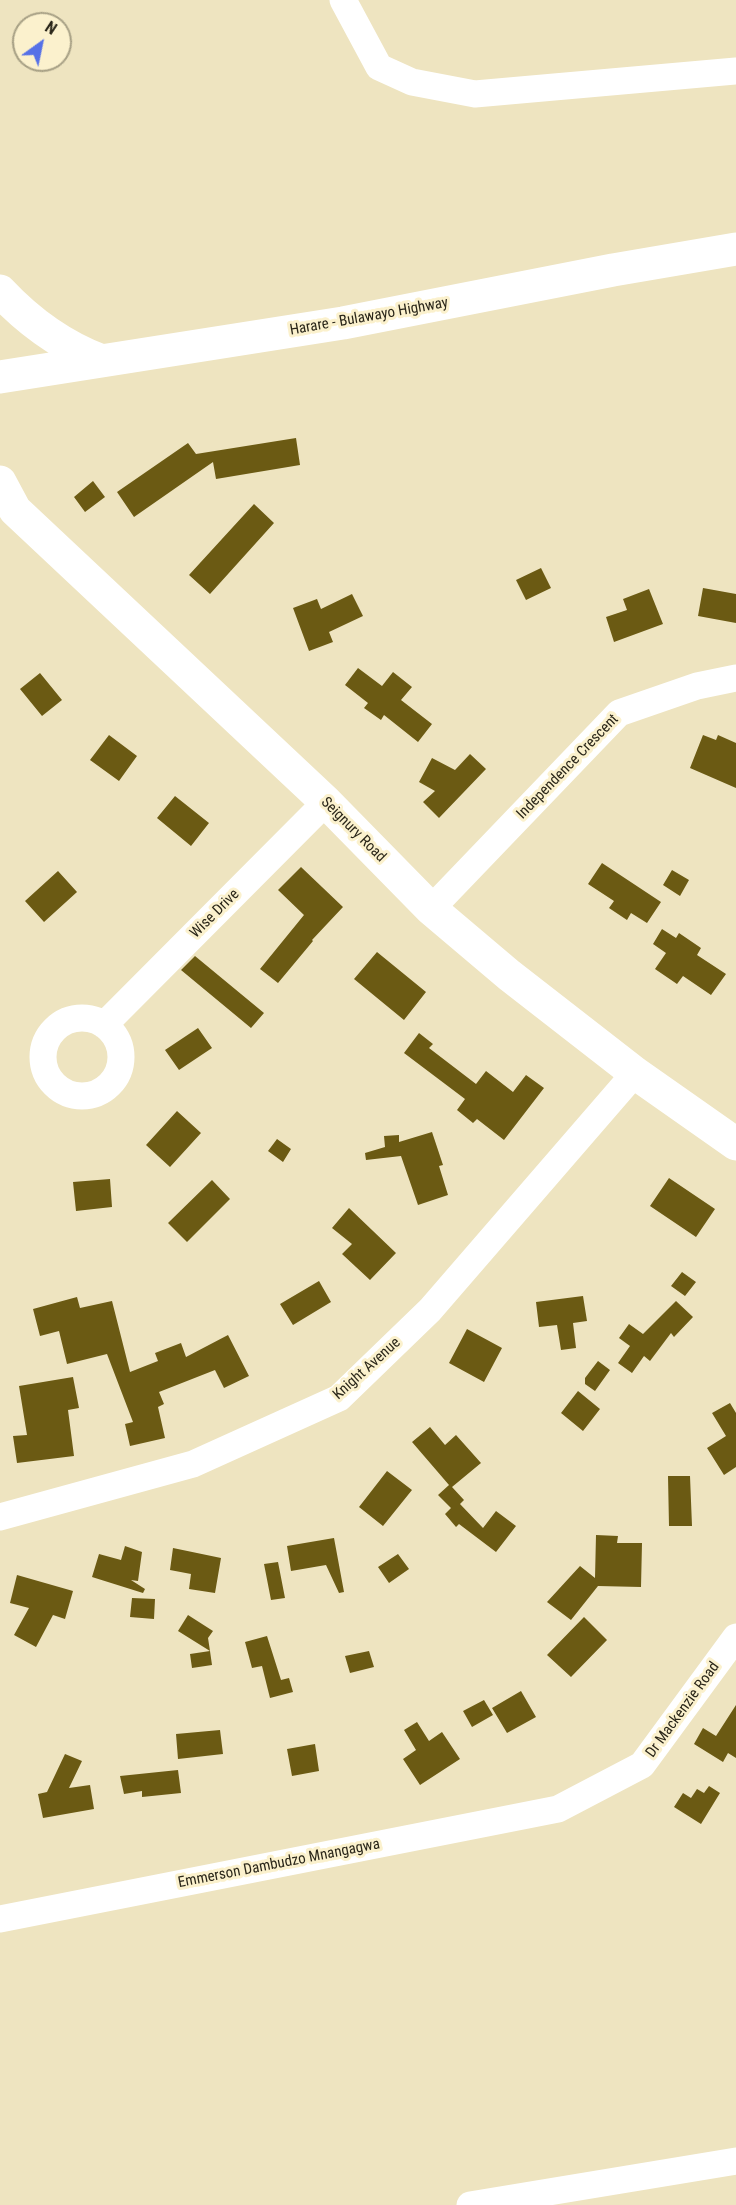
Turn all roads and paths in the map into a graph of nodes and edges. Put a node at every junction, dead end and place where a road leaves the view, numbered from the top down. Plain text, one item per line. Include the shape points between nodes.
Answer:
1 (342, 0) edge
2 (736, 71) edge
3 (736, 249) edge
4 (0, 291) edge
5 (102, 361) junction
6 (0, 377) edge
7 (0, 482) edge
8 (736, 678) edge
9 (326, 802) junction
10 (431, 909) junction
11 (104, 1025) dead end
12 (635, 1073) junction
13 (736, 1144) edge
14 (0, 1517) edge
15 (735, 1640) edge
16 (558, 1809) joint
17 (0, 1919) edge
18 (736, 2161) edge
19 (483, 2204) edge

1 - 2 street via 379,68 412,82 474,94
3 - 5 main road, Harare - Bulawayo Highway via 343,323
4 - 5 main road via 47,333
5 - 6 main road, Harare - Bulawayo Highway
7 - 9 main road, Seignury Road via 15,510
8 - 10 street, Independence Crescent via 697,686 620,713
9 - 10 main road, Seignury Road
9 - 11 street, Wise Drive
10 - 12 main road, Seignury Road
12 - 13 main road, Seignury Road
12 - 14 street, Knight Avenue via 430,1310 339,1398 193,1464
15 - 16 street, Dr Mackenzie Road via 642,1765
16 - 17 street, Emmerson Dambudzo Mnangagwa
18 - 19 street

